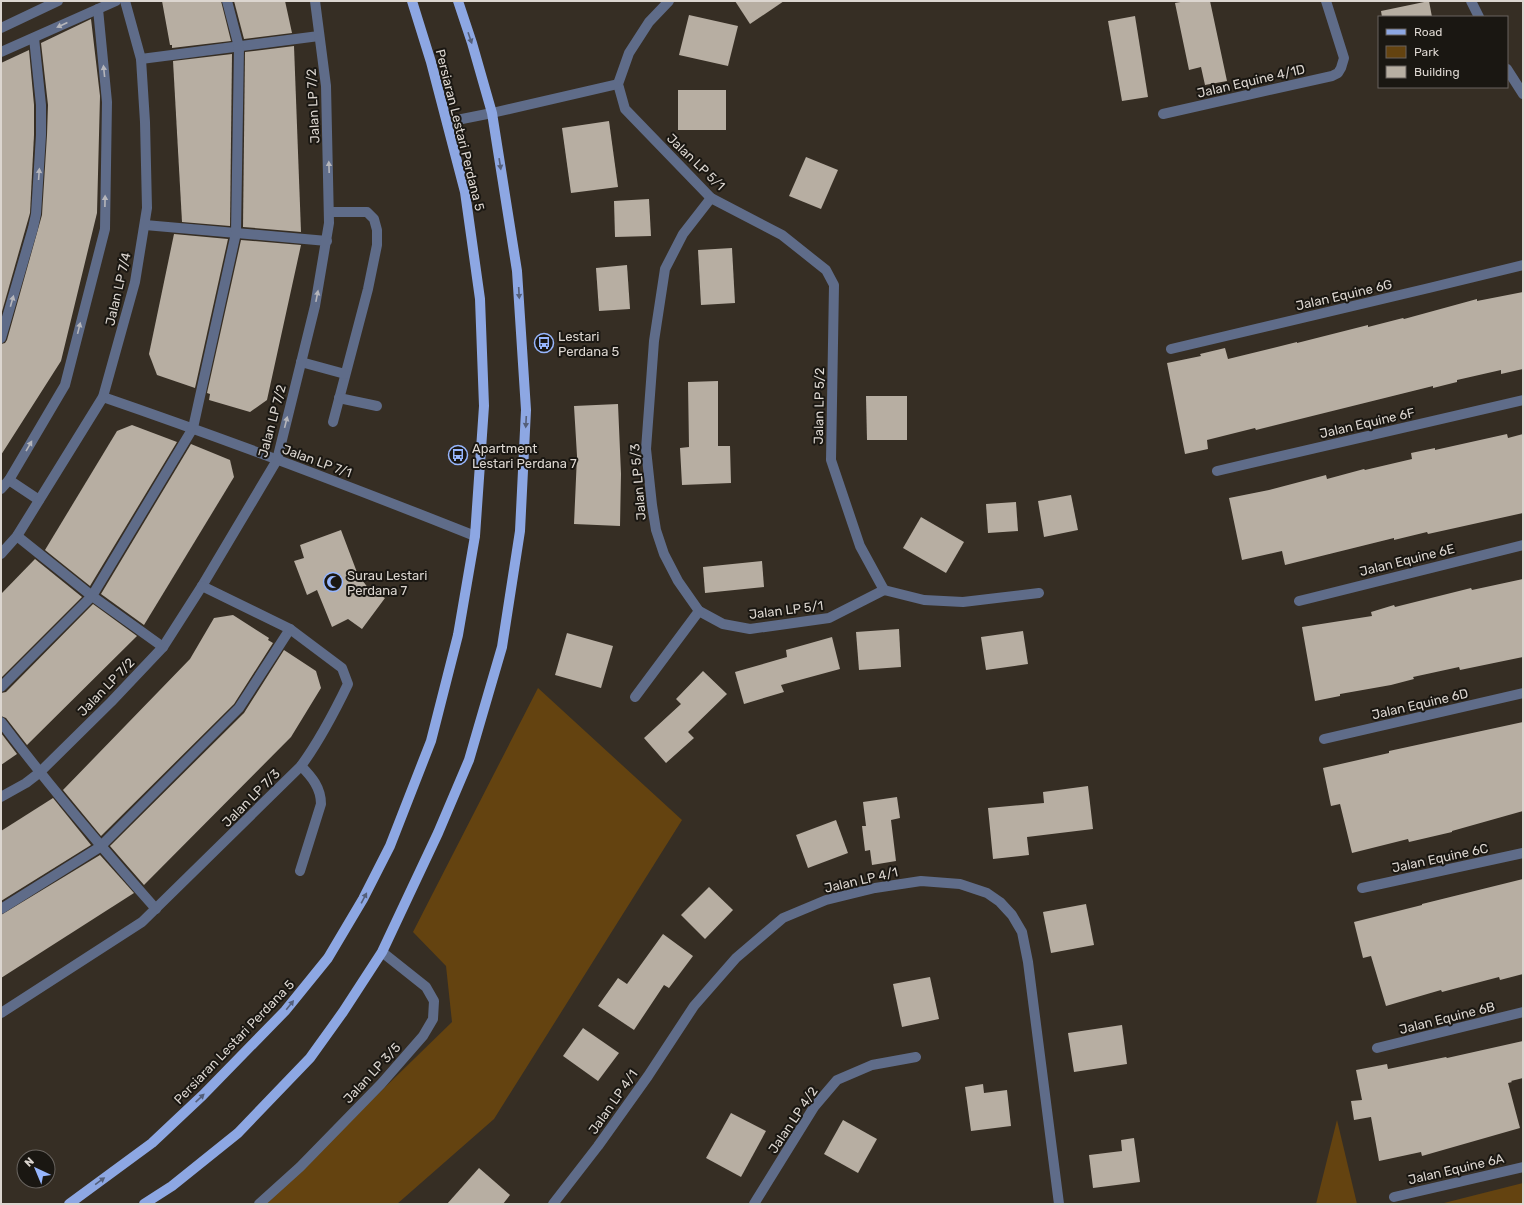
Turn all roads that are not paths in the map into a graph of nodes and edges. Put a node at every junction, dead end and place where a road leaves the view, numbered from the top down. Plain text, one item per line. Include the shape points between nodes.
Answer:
1 (58, 1) edge
2 (116, 1) edge
3 (125, 1) edge
4 (228, 1) edge
5 (315, 1) edge
6 (412, 1) edge
7 (458, 1) edge
8 (669, 1) edge
9 (1326, 1) edge
10 (1471, 1) edge
11 (98, 9) junction
12 (1478, 16) edge
13 (1, 28) edge
14 (320, 36) junction
15 (34, 38) junction
16 (239, 47) junction
17 (1, 52) edge
18 (141, 59) junction
19 (1508, 71) edge
20 (618, 84) junction
21 (1523, 94) edge
22 (492, 113) junction
23 (1163, 114) dead end
24 (447, 122) junction
25 (711, 198) junction
26 (330, 212) junction
27 (145, 225) junction
28 (236, 233) junction
29 (782, 235) joint
30 (327, 241) junction
31 (1523, 264) edge
32 (1, 338) edge
33 (1171, 349) dead end
34 (301, 362) junction
35 (345, 374) junction
36 (103, 397) junction
37 (339, 398) junction
38 (1523, 400) edge
39 (377, 406) dead end
40 (333, 422) dead end
41 (193, 428) junction
42 (277, 460) junction
43 (1217, 472) dead end
44 (9, 480) junction
45 (1, 489) edge
46 (39, 500) junction
47 (17, 536) junction
48 (475, 536) junction
49 (1523, 544) edge
50 (1, 554) edge
51 (202, 586) junction
52 (884, 590) junction
53 (1039, 593) dead end
54 (92, 596) junction
55 (1298, 601) dead end
56 (699, 611) junction
57 (290, 628) junction
58 (163, 647) junction
59 (1, 686) edge
60 (1523, 693) edge
61 (635, 697) dead end
62 (1, 722) edge
63 (1324, 739) dead end
64 (301, 766) junction
65 (39, 773) junction
66 (1, 797) edge
67 (100, 847) junction
68 (1523, 853) edge
69 (300, 871) dead end
70 (1362, 888) dead end
71 (1, 909) edge
72 (156, 909) junction
73 (382, 952) junction
74 (1523, 1012) edge
75 (1, 1013) edge
76 (1377, 1048) dead end
77 (916, 1057) dead end
78 (1523, 1167) edge
79 (1394, 1197) dead end
80 (69, 1204) edge
81 (144, 1204) edge
82 (259, 1204) edge
83 (553, 1204) edge
84 (754, 1204) edge
85 (1059, 1204) edge

1 - 13 street
2 - 11 street
3 - 18 street, Jalan LP 7/4
4 - 16 street
5 - 14 street, Jalan LP 7/2
6 - 24 main road, Persiaran Lestari Perdana 5
7 -> 22 main road, Persiaran Lestari Perdana 5
8 - 20 street via 649,22 629,54
9 - 23 street, Jalan Equine 4/1D via 1344,58 1338,73
10 - 12 street
11 -> 15 street
44 -> 11 street via 65,385 105,229 107,102
14 - 16 street
26 -> 14 street, Jalan LP 7/2 via 326,86
15 - 17 street
32 -> 15 street via 36,214 41,105
16 - 18 street
16 - 28 street
18 - 27 street, Jalan LP 7/4 via 146,130
19 - 21 street
20 - 22 street
20 - 25 street, Jalan LP 5/1 via 625,109
22 - 24 street
22 -> 73 main road, Persiaran Lestari Perdana 5 via 517,270 526,410 520,530 502,647 469,760
24 - 48 main road, Persiaran Lestari Perdana 5 via 465,192 480,299 484,406
25 - 29 street, Jalan LP 5/1
25 - 56 street, Jalan LP 5/3 via 683,234 665,269 654,342 646,449 656,530 664,554 678,581
26 - 30 street, Jalan LP 7/2
26 - 35 street via 367,212 374,219 377,230 378,245
27 - 28 street
27 - 36 street, Jalan LP 7/4 via 134,282
28 - 30 street
28 - 41 street
29 - 52 street, Jalan LP 5/2 via 826,270 834,285 831,460 860,546
34 -> 30 street, Jalan LP 7/2
31 - 33 street, Jalan Equine 6G
34 - 35 street
42 -> 34 street, Jalan LP 7/2
35 - 37 street
36 - 41 street, Jalan LP 7/1
36 - 46 street, Jalan LP 7/4
37 - 39 street
37 - 40 street
38 - 43 street, Jalan Equine 6F
41 - 42 street, Jalan LP 7/1
41 - 54 street
42 - 48 street, Jalan LP 7/1
42 - 51 street, Jalan LP 7/2
44 - 45 street
44 - 46 street
46 - 47 street, Jalan LP 7/4
47 - 50 street, Jalan LP 7/4
47 - 54 street
80 -> 48 main road, Persiaran Lestari Perdana 5 via 152,1143 203,1096 285,1011 328,958 363,899 390,846 431,741 458,635
49 - 55 street, Jalan Equine 6E
51 - 57 street, Jalan LP 7/3
51 - 58 street, Jalan LP 7/2
52 - 53 street via 924,600 964,602
52 - 56 street, Jalan LP 5/1 via 829,618 750,629 723,624
54 - 58 street
54 - 59 street
56 - 61 street
57 - 64 street, Jalan LP 7/3 via 342,668 348,684 332,717
57 - 67 street via 239,708
58 - 65 street, Jalan LP 7/2
60 - 63 street, Jalan Equine 6D
62 - 65 street
64 - 69 street via 319,789 321,804
64 - 72 street, Jalan LP 7/3
65 - 66 street, Jalan LP 7/2
65 - 67 street
67 - 71 street
67 - 72 street
68 - 70 street, Jalan Equine 6C
72 - 75 street, Jalan LP 7/3 via 142,922
73 - 81 main road, Persiaran Lestari Perdana 5 via 310,1058 238,1133 172,1186
73 - 82 street, Jalan LP 3/5 via 426,987 434,1001 433,1018 423,1036 381,1084 300,1167
74 - 76 street, Jalan Equine 6B
77 - 84 street, Jalan LP 4/2 via 872,1065 837,1080 814,1107
78 - 79 street, Jalan Equine 6A
83 - 85 street, Jalan LP 4/1 via 648,1076 694,1006 736,958 783,918 826,900 876,888 922,881 960,884 987,893 1012,915 1022,932

